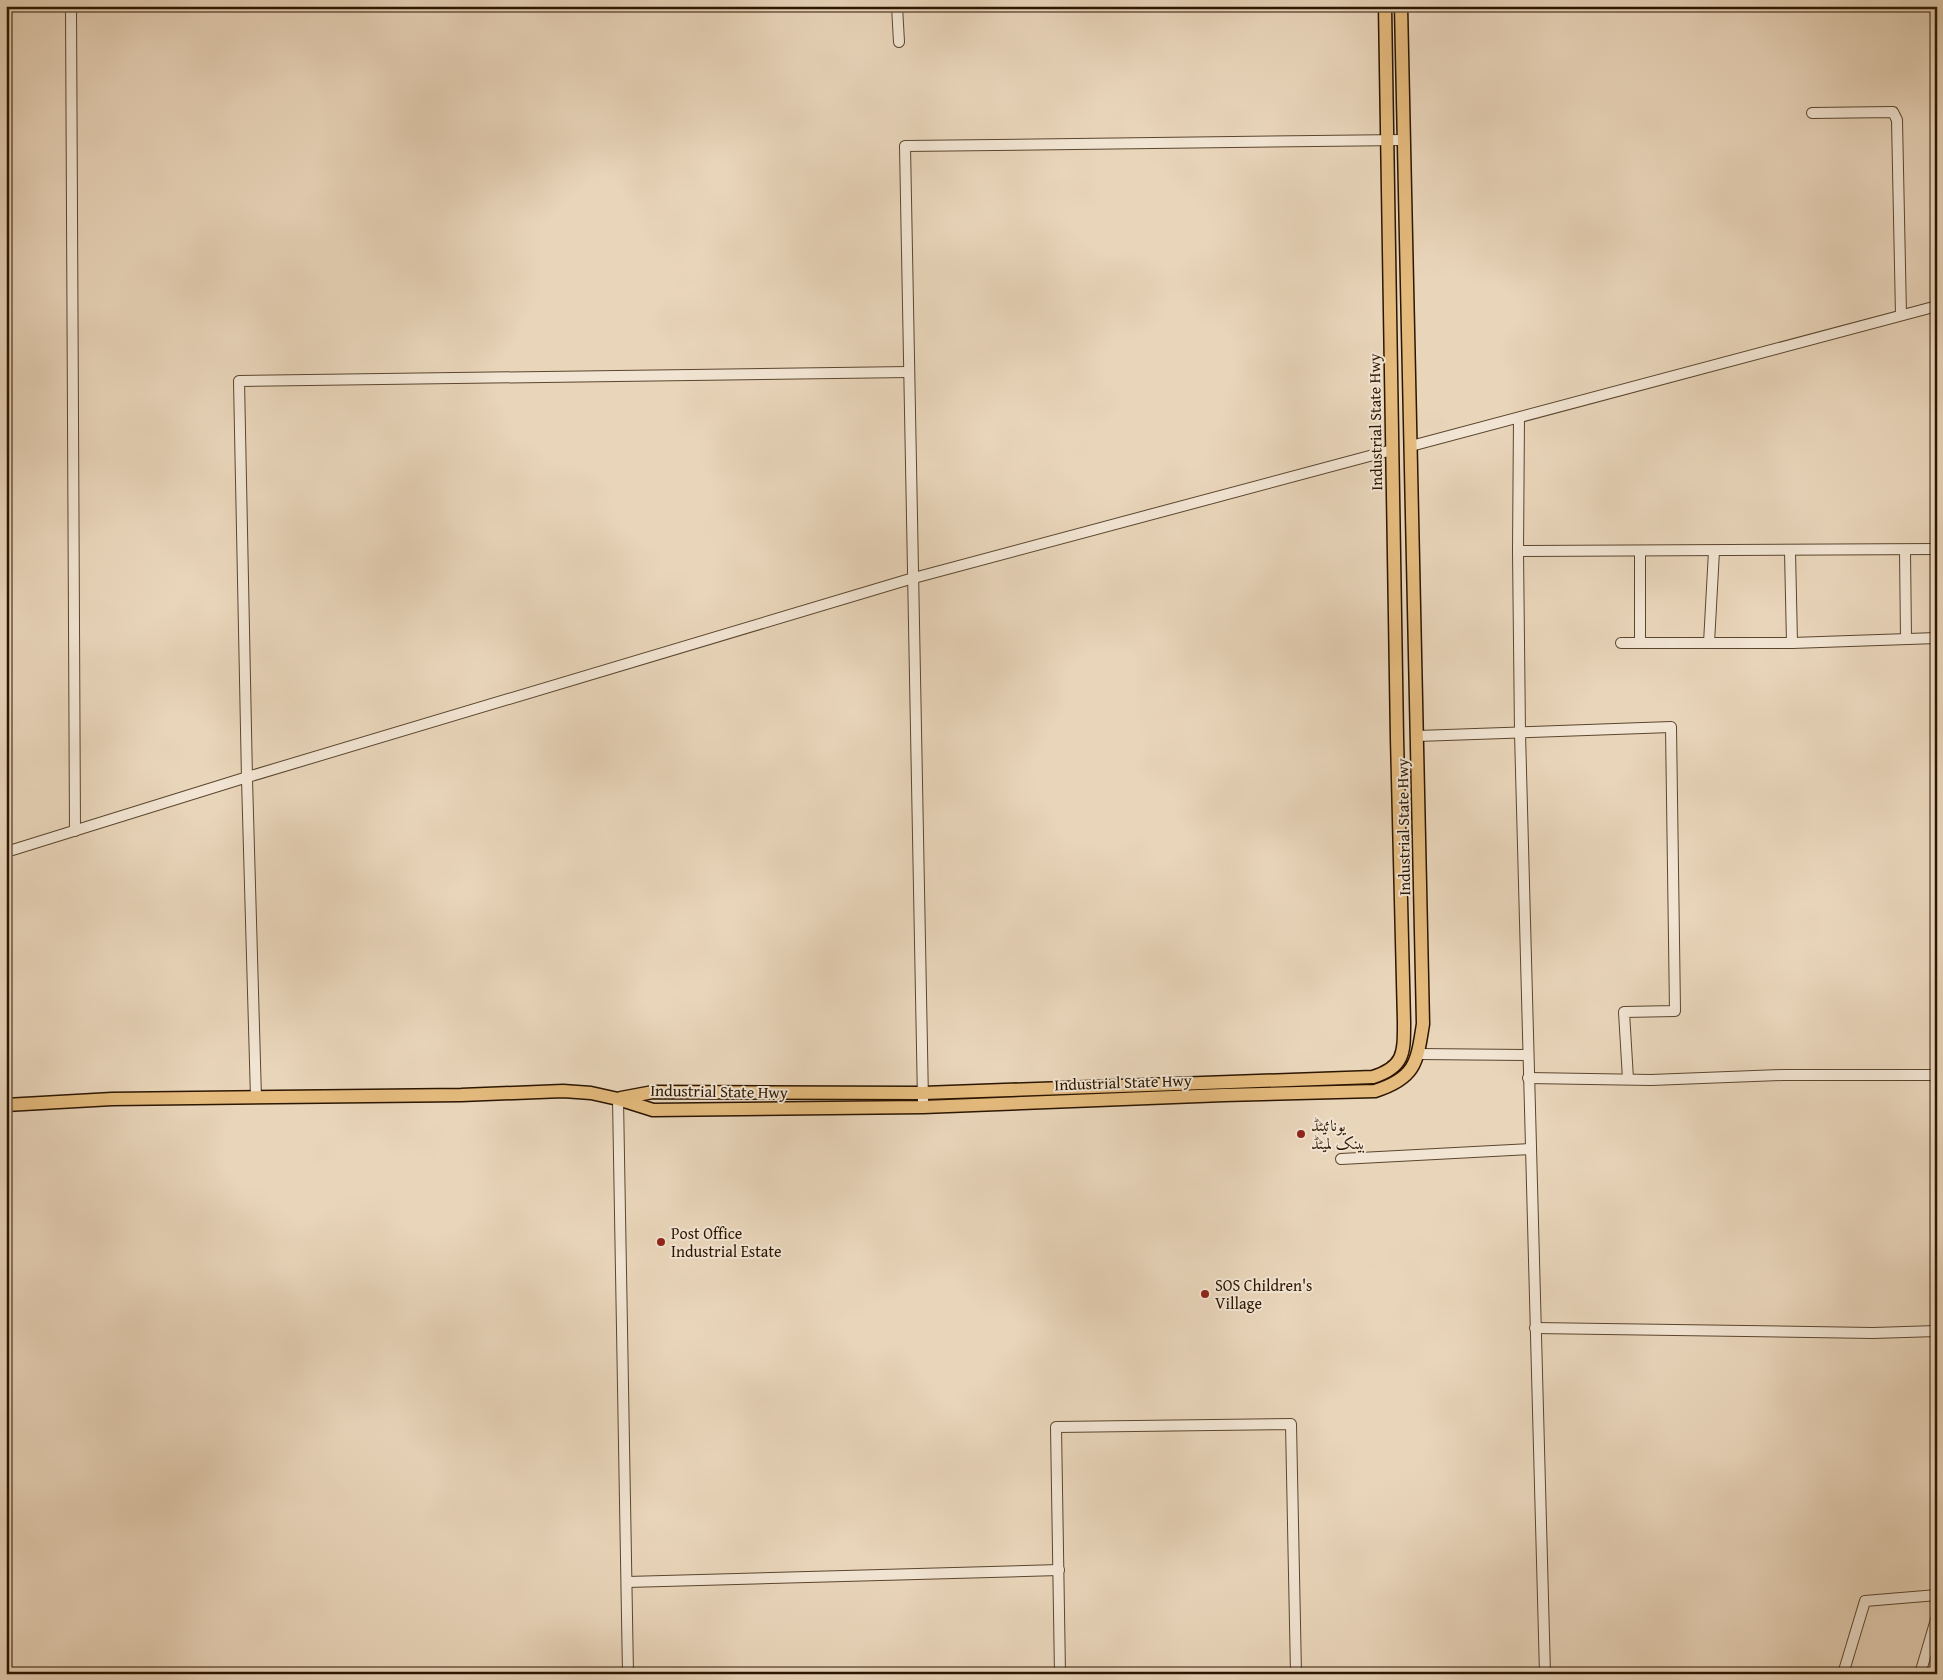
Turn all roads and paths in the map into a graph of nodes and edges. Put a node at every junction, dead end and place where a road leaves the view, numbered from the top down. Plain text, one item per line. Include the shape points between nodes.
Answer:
1 (71, 6) edge
2 (898, 6) edge
3 (1385, 6) edge
4 (1401, 6) edge
5 (899, 42) dead end
6 (1812, 113) dead end
7 (1387, 140) junction
8 (1403, 140) junction
9 (1937, 306) edge
10 (1901, 315) junction
11 (1409, 358) junction
12 (1390, 359) junction
13 (909, 372) junction
14 (1519, 418) junction
15 (1411, 446) junction
16 (1392, 450) junction
17 (1394, 534) junction
18 (1413, 534) junction
19 (1937, 549) edge
20 (1905, 550) junction
21 (1518, 551) junction
22 (1640, 551) junction
23 (1714, 551) junction
24 (1790, 551) junction
25 (914, 578) junction
26 (1937, 638) edge
27 (1906, 639) junction
28 (1621, 643) dead end
29 (1640, 643) junction
30 (1709, 643) junction
31 (1792, 643) junction
32 (1520, 733) junction
33 (1417, 736) junction
34 (247, 778) junction
35 (75, 831) junction
36 (6, 852) edge
37 (1418, 1054) junction
38 (1528, 1055) junction
39 (1937, 1075) edge
40 (1528, 1078) junction
41 (1628, 1080) junction
42 (923, 1093) junction
43 (256, 1098) junction
44 (618, 1098) junction
45 (6, 1105) edge
46 (923, 1107) junction
47 (1530, 1149) junction
48 (1341, 1159) dead end
49 (1535, 1328) junction
50 (1937, 1331) edge
51 (1059, 1570) junction
52 (627, 1582) junction
53 (1937, 1595) edge
54 (1937, 1616) edge
55 (628, 1674) edge
56 (1060, 1674) edge
57 (1296, 1674) edge
58 (1545, 1674) edge
59 (1843, 1674) edge
60 (1920, 1674) edge

1 - 35 street
2 - 5 street
3 - 7 main road, Industrial State Hwy
4 - 8 main road, Industrial State Hwy
6 - 10 street via 1893,112 1897,120
7 - 8 street
7 - 12 main road, Industrial State Hwy
7 - 13 street via 905,146
8 - 11 main road, Industrial State Hwy
9 - 10 street
10 - 14 street
11 - 12 main road
11 - 15 main road, Industrial State Hwy
12 - 16 main road, Industrial State Hwy
13 - 25 street
13 - 34 street via 238,381
14 - 15 street
14 - 21 street
15 - 18 main road, Industrial State Hwy
16 - 17 main road, Industrial State Hwy
16 - 25 street
17 - 18 main road
17 - 42 main road, Industrial State Hwy via 1404,1050 1395,1068 1373,1077
18 - 33 main road, Industrial State Hwy
19 - 20 street
20 - 24 street
20 - 27 street
21 - 22 street
21 - 32 street
22 - 23 street
22 - 29 street
23 - 24 street
23 - 30 street
24 - 31 street
25 - 34 street
25 - 42 street
26 - 27 street
27 - 31 street
28 - 29 street
29 - 30 street
30 - 31 street
32 - 33 street
32 - 38 street
32 - 41 street via 1670,727 1676,1011 1624,1012
33 - 37 main road, Industrial State Hwy via 1423,1024
34 - 35 street
34 - 43 street
35 - 36 street
37 - 38 street
37 - 46 main road, Industrial State Hwy via 1405,1078 1375,1091
38 - 40 street
39 - 41 street
40 - 41 street
40 - 47 street
42 - 44 main road, Industrial State Hwy via 653,1092
42 - 46 street
43 - 44 main road via 563,1091
43 - 45 main road via 112,1099
44 - 46 main road, Industrial State Hwy via 653,1110
44 - 52 street
47 - 48 street
47 - 49 street
49 - 50 street
49 - 58 street
51 - 52 street
51 - 56 street
51 - 57 street via 1056,1427 1291,1424
52 - 55 street
53 - 59 street via 1865,1601
54 - 60 street

